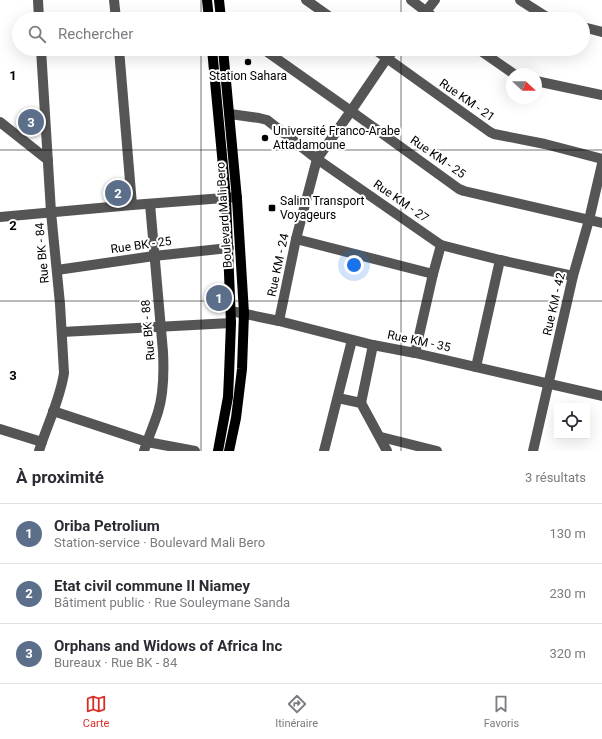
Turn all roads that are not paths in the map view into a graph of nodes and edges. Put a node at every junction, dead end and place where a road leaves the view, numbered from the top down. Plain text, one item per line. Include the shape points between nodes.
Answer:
1 (38, 0) edge
2 (114, 0) edge
3 (207, 0) edge
4 (219, 0) edge
5 (306, 0) edge
6 (411, 0) edge
7 (435, 0) edge
8 (520, 0) edge
9 (39, 12) edge
10 (115, 12) edge
11 (208, 12) edge
12 (220, 12) edge
13 (323, 12) edge
14 (421, 12) edge
15 (425, 12) edge
16 (539, 12) edge
17 (590, 29) edge
18 (602, 32) edge
19 (41, 56) edge
20 (120, 56) edge
21 (213, 56) edge
22 (222, 56) edge
23 (223, 56) edge
24 (273, 56) edge
25 (384, 56) edge
26 (488, 56) edge
27 (387, 58) junction
28 (213, 61) junction
29 (506, 68) edge
30 (225, 79) junction
31 (214, 80) junction
32 (542, 82) edge
33 (602, 95) edge
34 (351, 111) junction
35 (230, 114) junction
36 (0, 122) edge
37 (317, 158) junction
38 (602, 159) edge
39 (48, 160) junction
40 (602, 164) edge
41 (236, 197) junction
42 (226, 198) junction
43 (150, 204) junction
44 (132, 205) junction
45 (52, 212) junction
46 (0, 218) edge
47 (589, 220) junction
48 (602, 223) edge
49 (296, 239) junction
50 (441, 245) junction
51 (228, 248) junction
52 (154, 256) junction
53 (500, 260) junction
54 (57, 270) junction
55 (433, 274) junction
56 (573, 276) junction
57 (231, 311) junction
58 (244, 313) junction
59 (279, 322) junction
60 (231, 323) junction
61 (161, 327) junction
62 (62, 332) junction
63 (352, 340) junction
64 (373, 345) junction
65 (415, 353) junction
66 (476, 367) junction
67 (549, 384) junction
68 (602, 396) edge
69 (338, 398) junction
70 (362, 403) junction
71 (53, 411) junction
72 (0, 429) edge
73 (381, 438) junction
74 (146, 446) edge
75 (41, 447) edge
76 (195, 451) edge
77 (218, 451) edge
78 (229, 451) edge
79 (324, 451) edge
80 (387, 451) edge
81 (437, 451) edge
82 (534, 451) edge

1 - 9 street
2 - 10 street
3 - 11 main road
4 - 12 main road
5 - 13 street
6 - 14 street
7 - 15 street
8 - 16 street
17 - 18 street
19 - 39 street, Rue BK - 84
20 - 44 street
21 - 28 main road, Boulevard Mali Bero
22 - 28 main road via 220,61
23 - 30 main road, Boulevard Mali Bero
24 - 34 street, Rue KM - 25
25 - 27 street, Rue KM - 21
26 - 29 street
27 - 34 street, Rue KM - 24
27 - 38 street, Rue KM - 21 via 494,134
28 - 31 main road, Boulevard Mali Bero
30 - 31 main road via 220,77
30 - 35 main road, Boulevard Mali Bero
31 - 42 main road, Boulevard Mali Bero
32 - 33 street
34 - 37 street, Rue KM - 24
34 - 47 street, Rue KM - 25 via 464,191
35 - 37 street, Rue KM - 27 via 264,119
35 - 41 main road, Boulevard Mali Bero
36 - 39 street
37 - 49 street, Rue KM - 24
37 - 50 street, Rue KM - 27
39 - 45 street, Rue BK - 84
40 - 47 street, Rue KM - 42
41 - 42 street
41 - 58 main road, Boulevard Mali Bero
42 - 43 street
42 - 51 main road, Boulevard Mali Bero
43 - 44 street
43 - 52 street, Rue BK - 88
44 - 45 street
45 - 46 street
45 - 54 street, Rue BK - 84
47 - 48 street, Rue KM - 25
47 - 56 street, Rue KM - 42
49 - 55 street
49 - 59 street, Rue KM - 24
50 - 53 street, Rue KM - 27
50 - 55 street
51 - 52 street, Rue BK - 25
51 - 57 main road, Boulevard Mali Bero
52 - 54 street, Rue BK - 25
52 - 61 street, Rue BK - 88
53 - 56 street, Rue KM - 27
53 - 66 street
54 - 62 street, Rue BK - 84
55 - 65 street
56 - 67 street, Rue KM - 42
57 - 58 street, Rue KM - 35
57 - 60 main road, Boulevard Mali Bero
58 - 59 street, Rue KM - 35
58 - 78 main road, Boulevard Mali Bero via 242,369
59 - 63 street, Rue KM - 35
60 - 61 street
60 - 77 main road, Boulevard Mali Bero via 228,397
61 - 62 street
61 - 74 street, Rue BK - 88 via 164,367 162,388 158,411
62 - 71 street, Rue BK - 84 via 64,373
63 - 64 street, Rue KM - 35
63 - 69 street
64 - 65 street, Rue KM - 35
64 - 70 street
65 - 66 street, Rue KM - 35
66 - 67 street, Rue KM - 35
67 - 68 street, Rue KM - 35
67 - 82 street, Rue KM - 42
69 - 70 street
69 - 79 street
70 - 73 street
71 - 74 street
71 - 75 street, Rue BK - 84
72 - 75 street
73 - 80 street
73 - 81 street
74 - 76 street

